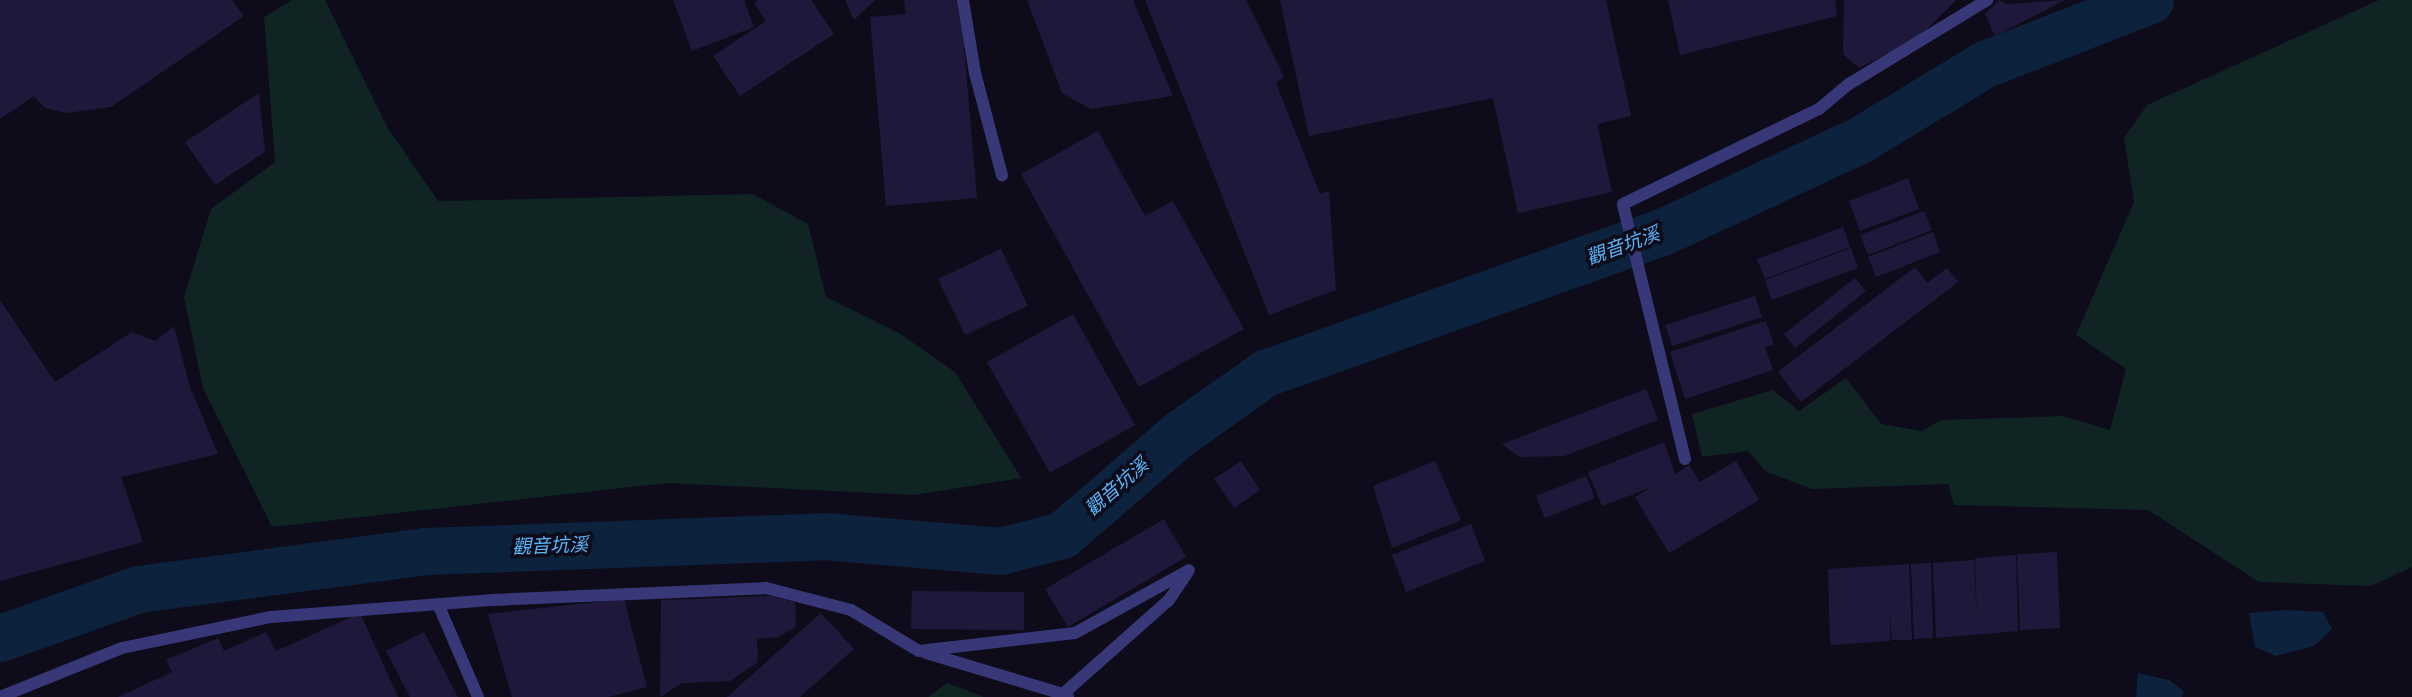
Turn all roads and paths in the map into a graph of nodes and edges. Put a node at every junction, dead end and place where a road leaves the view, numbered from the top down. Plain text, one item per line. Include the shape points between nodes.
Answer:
1 (963, 0) edge
2 (1987, 0) edge
3 (1002, 175) dead end
4 (1685, 459) dead end
5 (438, 604) junction
6 (919, 651) junction
7 (1065, 696) edge
8 (0, 697) edge
9 (478, 697) edge

1 - 3 lane via 975,73
2 - 4 lane via 1849,84 1819,109 1623,204
5 - 6 lane via 766,588 851,610
5 - 8 lane via 271,617 122,648
5 - 9 lane
6 - 7 lane
6 - 7 lane via 1075,634 1189,570 1169,600

